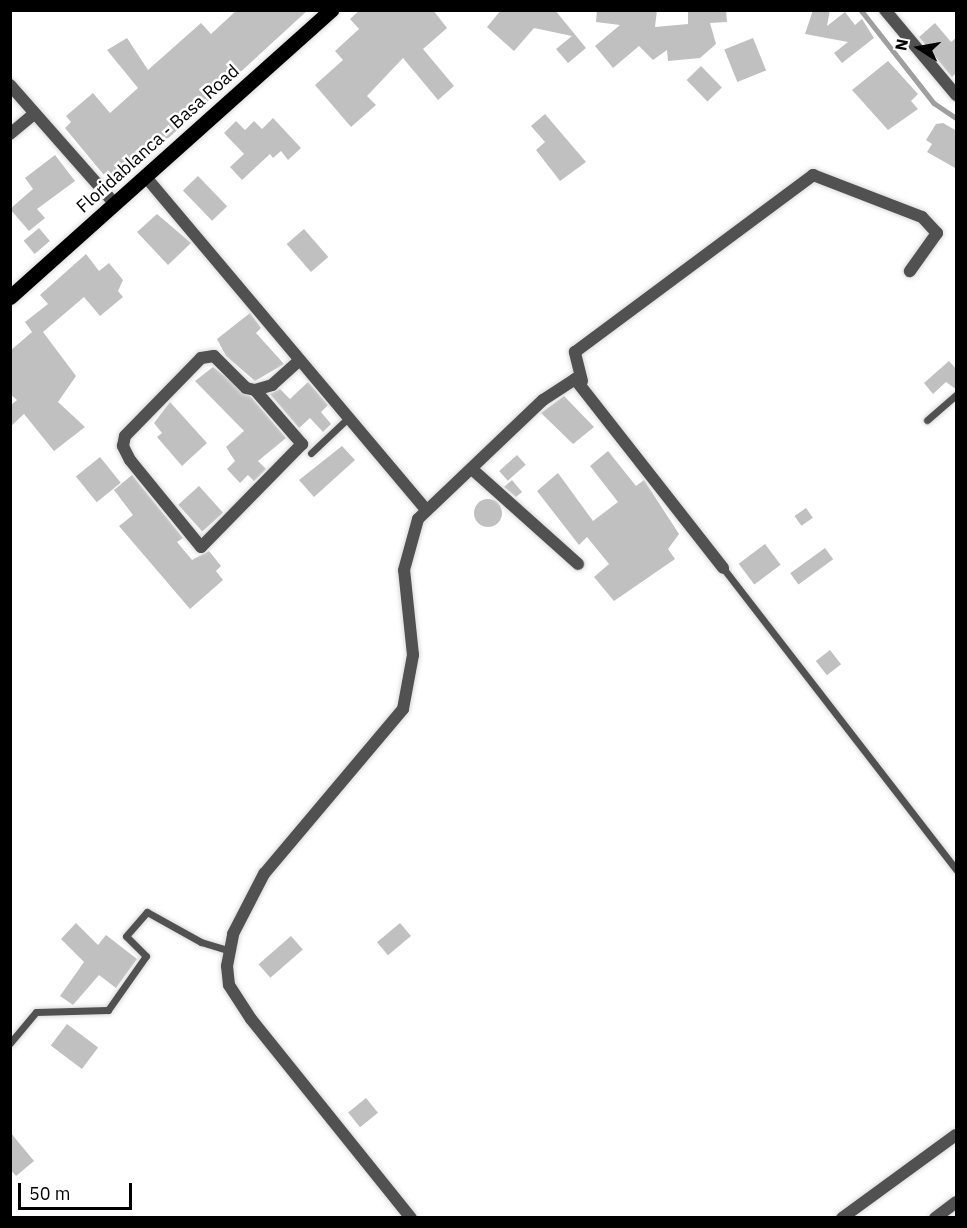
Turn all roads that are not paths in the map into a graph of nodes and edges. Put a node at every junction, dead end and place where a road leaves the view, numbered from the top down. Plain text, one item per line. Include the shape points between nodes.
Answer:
1 (331, 10) edge
2 (885, 10) edge
3 (10, 85) edge
4 (957, 95) edge
5 (34, 114) junction
6 (10, 134) edge
7 (146, 176) junction
8 (115, 204) junction
9 (910, 271) dead end
10 (10, 297) edge
11 (299, 361) junction
12 (582, 381) junction
13 (255, 390) junction
14 (957, 395) edge
15 (348, 418) junction
16 (927, 420) dead end
17 (310, 453) dead end
18 (472, 470) junction
19 (425, 508) junction
20 (578, 564) dead end
21 (723, 568) joint
22 (957, 868) edge
23 (228, 950) junction
24 (10, 1043) edge
25 (957, 1135) edge
26 (957, 1202) edge
27 (411, 1218) edge
28 (842, 1218) edge
29 (935, 1218) edge

1 - 7 main road, Floridablanca - Basa Road
2 - 4 street
3 - 5 street
5 - 6 street
5 - 8 street
7 - 8 main road, Floridablanca - Basa Road
7 - 11 street
8 - 10 main road, Floridablanca - Basa Road
9 - 12 street via 937,233 922,217 813,175 575,352
11 - 13 street via 272,385
11 - 15 street
12 - 18 street via 567,381
12 - 21 street
13 - 13 street via 302,444 201,547 130,460 123,446 125,436 201,358 214,356 246,388
14 - 16 lane
15 - 17 lane
15 - 19 street
18 - 19 street
18 - 20 street
19 - 23 street via 404,570 413,655 403,709 264,874
21 - 22 lane
23 - 24 lane via 147,912 126,936 146,956 108,1010 36,1012
23 - 27 street via 229,985 251,1019
25 - 28 street
26 - 29 street

